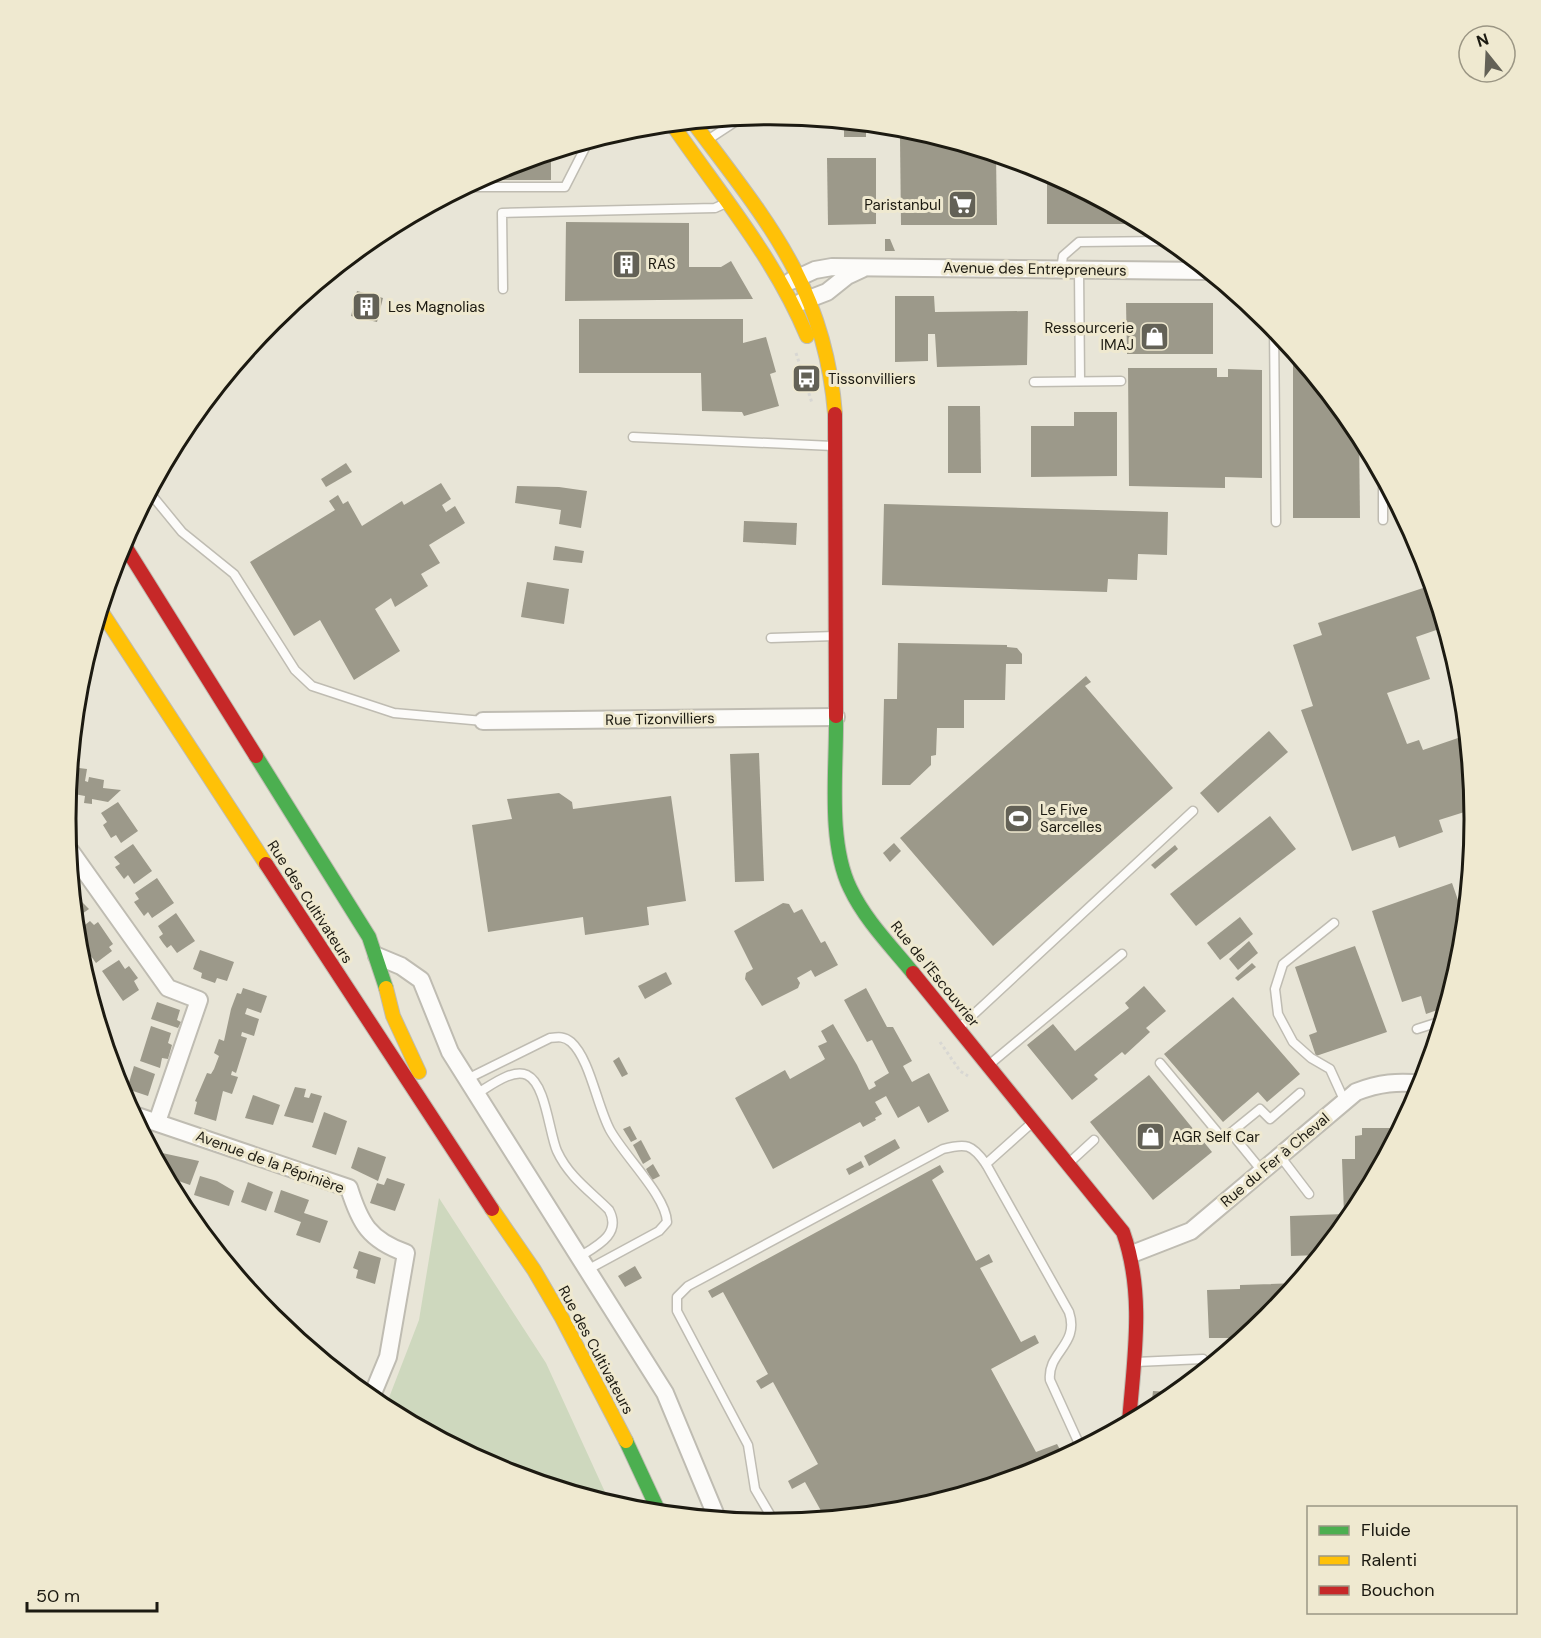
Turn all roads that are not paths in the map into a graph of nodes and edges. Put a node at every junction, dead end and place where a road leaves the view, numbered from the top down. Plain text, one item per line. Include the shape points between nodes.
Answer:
1 (729, 126) edge
2 (698, 129) edge
3 (677, 131) edge
4 (706, 141) junction
5 (583, 151) edge
6 (691, 151) junction
7 (486, 187) edge
8 (743, 190) junction
9 (728, 201) junction
10 (1155, 241) edge
11 (863, 269) junction
12 (1061, 270) junction
13 (1079, 270) junction
14 (1195, 270) edge
15 (801, 276) junction
16 (785, 284) junction
17 (502, 289) dead end
18 (803, 301) junction
19 (1274, 342) edge
20 (1080, 381) junction
21 (1121, 381) dead end
22 (1034, 382) dead end
23 (633, 437) dead end
24 (834, 446) junction
25 (1383, 493) edge
26 (155, 498) edge
27 (1383, 520) dead end
28 (1276, 522) dead end
29 (129, 553) edge
30 (106, 619) edge
31 (101, 635) edge
32 (836, 636) junction
33 (771, 638) dead end
34 (836, 717) junction
35 (483, 721) joint
36 (1193, 811) dead end
37 (78, 861) edge
38 (1334, 922) dead end
39 (1122, 954) dead end
40 (377, 956) junction
41 (340, 980) junction
42 (1434, 1024) edge
43 (958, 1029) junction
44 (1417, 1029) dead end
45 (1160, 1063) dead end
46 (988, 1066) junction
47 (467, 1079) junction
48 (1413, 1083) edge
49 (1300, 1093) dead end
50 (476, 1094) junction
51 (1345, 1102) junction
52 (144, 1118) edge
53 (157, 1122) junction
54 (1033, 1122) junction
55 (1231, 1133) junction
56 (1094, 1140) dead end
57 (1280, 1156) junction
58 (986, 1164) junction
59 (1068, 1164) junction
60 (1262, 1172) junction
61 (472, 1181) junction
62 (1309, 1194) dead end
63 (492, 1210) junction
64 (1132, 1254) junction
65 (583, 1263) junction
66 (544, 1315) dead end
67 (565, 1355) dead end
68 (1203, 1359) dead end
69 (1132, 1362) junction
70 (580, 1384) dead end
71 (375, 1389) edge
72 (1129, 1412) edge
73 (1078, 1441) edge
74 (655, 1503) edge
75 (714, 1511) edge
76 (769, 1513) edge

1 - 4 lane
2 - 4 main road
3 - 6 main road
4 - 6 lane
4 - 8 main road
5 - 7 lane via 565,187
6 - 9 main road
8 - 9 lane
8 - 15 main road
9 - 16 main road via 769,255
9 - 17 lane via 716,208 502,213
10 - 12 lane via 1079,242 1063,256
11 - 12 street, Avenue des Entrepreneurs
11 - 15 street, Avenue des Entrepreneurs via 823,268
11 - 18 street via 827,292
12 - 13 street, Avenue des Entrepreneurs
13 - 14 street, Avenue des Entrepreneurs
13 - 20 lane
15 - 16 street, Avenue des Entrepreneurs
15 - 18 main road
16 - 18 main road
18 - 24 main road, Rue de l'Escouvrier via 807,336
19 - 28 lane
20 - 21 lane
20 - 22 lane
23 - 24 lane
24 - 32 main road, Rue de l'Escouvrier
25 - 27 lane
26 - 35 lane via 182,532 234,574 295,670 312,686 394,713
29 - 40 main road via 369,937
30 - 41 main road, Rue des Cultivateurs
31 - 41 main road
32 - 33 lane
32 - 34 main road, Rue de l'Escouvrier
34 - 35 street, Rue Tizonvilliers
34 - 43 main road, Rue de l'Escouvrier via 837,838 845,881 868,918
36 - 43 lane
37 - 53 street via 168,988 199,1000
38 - 51 lane via 1283,964 1275,989 1278,1014 1293,1041 1330,1069
39 - 46 lane
40 - 47 street via 421,980 450,1052
40 - 61 main road via 401,1037
41 - 61 main road, Rue des Cultivateurs
42 - 44 lane
43 - 46 main road, Rue de l'Escouvrier
45 - 55 lane via 1223,1139
46 - 54 main road, Rue de l'Escouvrier
47 - 50 street
47 - 65 lane via 549,1038 562,1037 580,1056 610,1129 661,1199 667,1222 659,1231
48 - 51 street, Rue du Fer à Cheval via 1376,1084 1356,1092
49 - 55 lane via 1270,1119 1260,1110
50 - 65 street
50 - 65 lane via 521,1073 529,1076 537,1087 561,1158 580,1185 613,1217 607,1240
51 - 57 street, Rue du Fer à Cheval
52 - 53 street, Avenue de la Pépinière
53 - 71 street, Avenue de la Pépinière via 349,1188 358,1216 370,1234 406,1253 388,1358
54 - 58 lane
54 - 59 main road, Rue de l'Escouvrier
55 - 60 lane
56 - 59 lane
57 - 60 street, Rue du Fer à Cheval
57 - 62 lane
58 - 73 lane via 1069,1311 1071,1335 1049,1370
58 - 76 lane via 977,1151 963,1144 943,1149 688,1286 677,1297 677,1311 748,1445 755,1489
59 - 64 main road, Rue de l'Escouvrier via 1123,1232
60 - 64 street, Rue du Fer à Cheval via 1191,1231
61 - 63 main road, Rue des Cultivateurs
63 - 66 main road, Rue des Cultivateurs via 520,1275
63 - 74 main road, Rue des Cultivateurs via 534,1270 561,1318
64 - 69 main road, Rue de l'Escouvrier via 1136,1298
65 - 75 street via 665,1394
67 - 70 main road, Rue des Cultivateurs
68 - 69 lane
69 - 72 main road, Rue de l'Escouvrier

